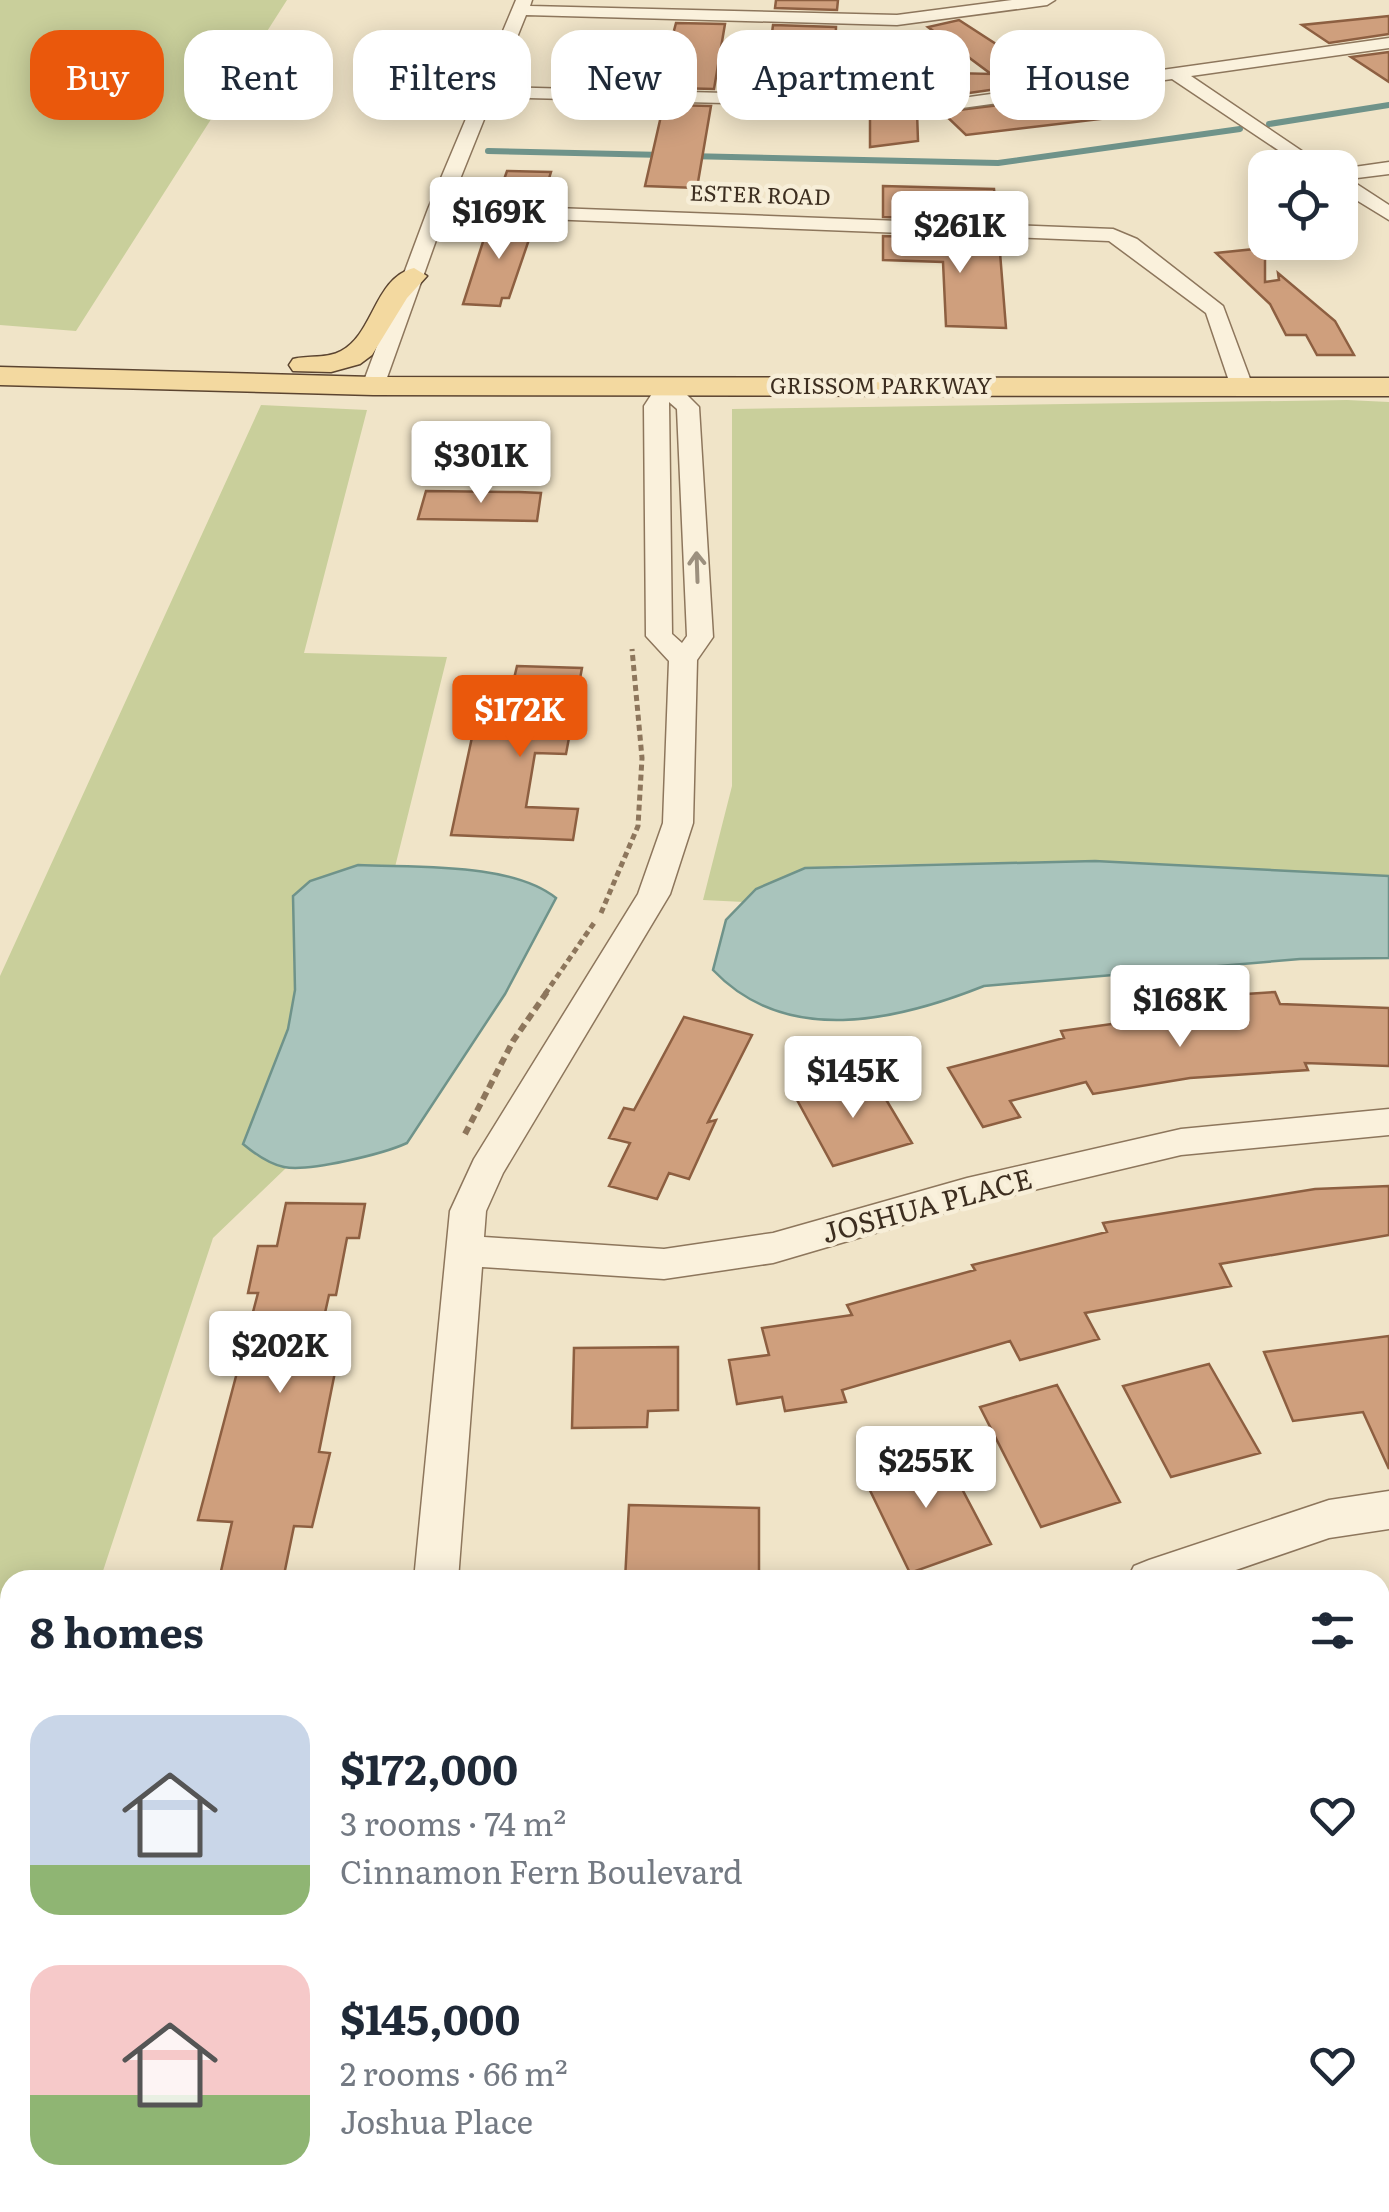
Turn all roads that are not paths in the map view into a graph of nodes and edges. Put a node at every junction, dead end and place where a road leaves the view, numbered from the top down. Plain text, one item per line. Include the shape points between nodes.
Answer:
1 (1048, 0) edge
2 (522, 5) edge
3 (512, 30) edge
4 (1389, 43) edge
5 (1176, 74) junction
6 (531, 93) edge
7 (475, 120) edge
8 (1291, 150) edge
9 (1389, 168) edge
10 (1358, 174) edge
11 (1358, 191) edge
12 (438, 209) junction
13 (1389, 214) edge
14 (414, 276) junction
15 (0, 353) edge
16 (126, 363) junction
17 (0, 376) edge
18 (1241, 384) junction
19 (373, 386) junction
20 (667, 388) junction
21 (1389, 388) edge
22 (657, 523) junction
23 (695, 523) junction
24 (683, 659) junction
25 (1389, 1122) edge
26 (463, 1251) junction
27 (1389, 1510) edge
28 (437, 1570) edge
29 (1178, 1570) edge

1 - 2 street via 897,20
2 - 3 street
4 - 5 street
5 - 6 street via 930,105
5 - 8 street
7 - 12 street
9 - 10 street
11 - 13 street
12 - 14 street
12 - 18 street, ESTER ROAD via 1113,235 1216,310
14 - 16 main road via 393,292 362,354 344,363
14 - 19 street
15 - 16 main road, GRISSOM PARKWAY
16 - 19 main road, GRISSOM PARKWAY
17 - 19 main road, GRISSOM PARKWAY
18 - 20 main road, GRISSOM PARKWAY
18 - 21 main road, GRISSOM PARKWAY
19 - 20 main road, GRISSOM PARKWAY
20 - 22 street via 656,406
20 - 23 street via 688,407
22 - 23 street
22 - 24 street via 659,636
24 -> 23 street via 700,636
24 - 26 street via 678,823 654,894 487,1169 468,1211
25 - 26 street, JOSHUA PLACE via 1181,1142 967,1192 773,1248 664,1264
26 - 28 street
27 - 29 street via 1328,1518

